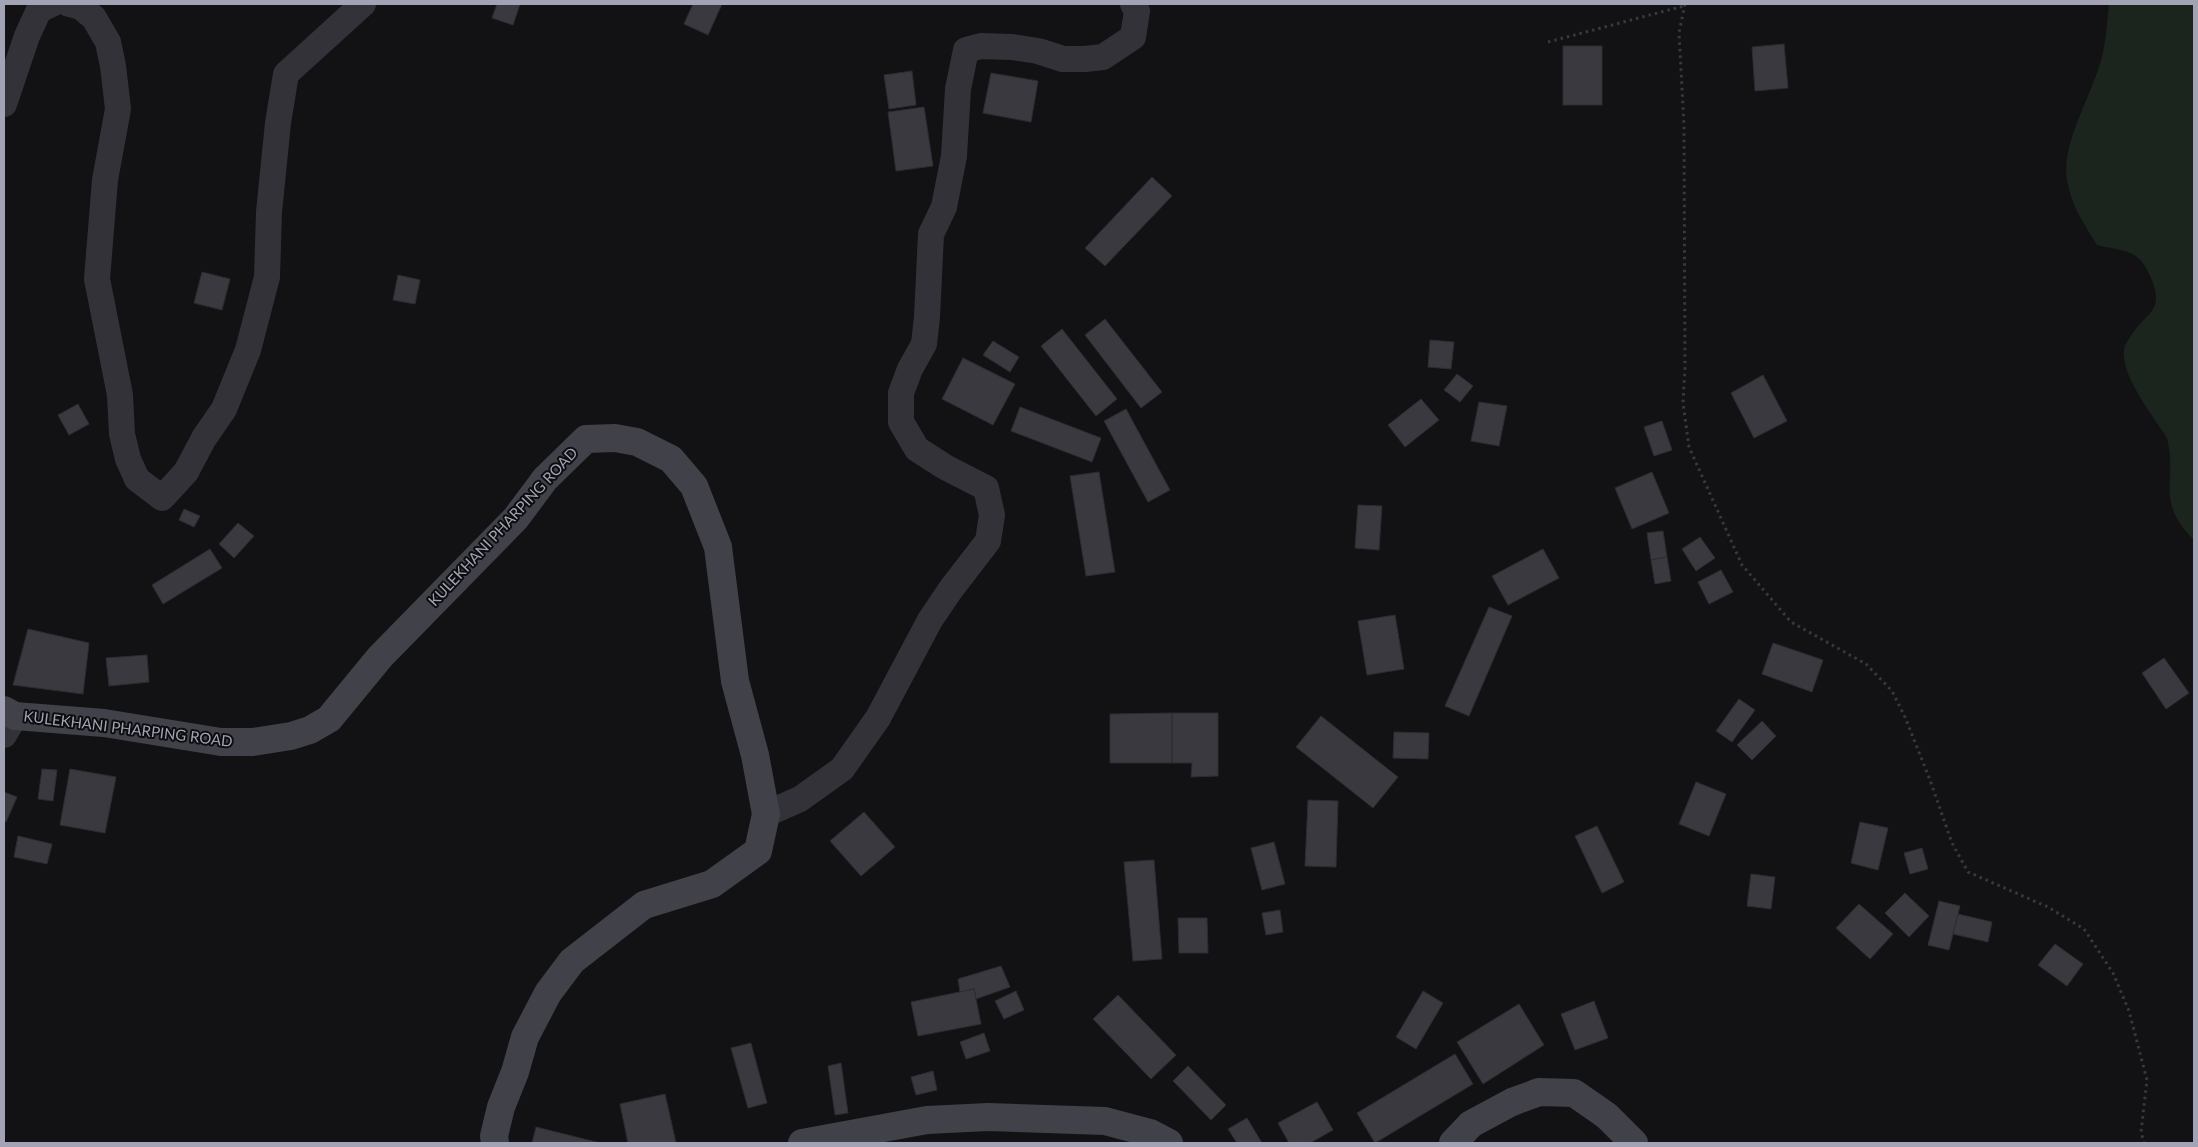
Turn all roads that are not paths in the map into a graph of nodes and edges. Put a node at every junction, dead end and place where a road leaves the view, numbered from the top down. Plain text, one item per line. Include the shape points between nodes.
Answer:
1 (52, 4) edge
2 (69, 4) edge
3 (363, 4) edge
4 (1133, 4) edge
5 (4, 104) edge
6 (7, 720) edge
7 (766, 814) junction
8 (495, 1143) edge
9 (802, 1143) edge
10 (1169, 1143) edge
11 (1454, 1143) edge
12 (1634, 1143) edge

1 - 5 street via 39,10
2 - 3 street via 81,7 94,18 108,42 113,66 118,109 105,180 97,279 120,395 122,434 128,460 137,479 162,498 186,472 224,409 248,350 267,277 269,212 286,74
4 - 7 street via 1137,11 1132,37 1103,57 1063,59 1038,50 1012,47 981,46 966,50 958,89 954,156 944,207 931,234 924,344 901,393 901,422 917,450 986,488 992,515 988,541 930,620 878,718 842,769 800,799
6 - 7 main road, KULEKHANI PHARPING ROAD via 104,723 221,742 253,742 310,730 328,719 380,657 516,518 545,479 586,439 614,438 637,442 671,459 694,486 718,547 735,681 755,755
7 - 8 main road, KULEKHANI PHARPING ROAD via 758,851 734,870 712,884 644,905 572,961 548,993 525,1037 501,1107
9 - 10 main road via 927,1120 988,1117 1105,1121 1150,1133
11 - 12 main road via 1471,1124 1539,1092 1574,1093 1607,1116

